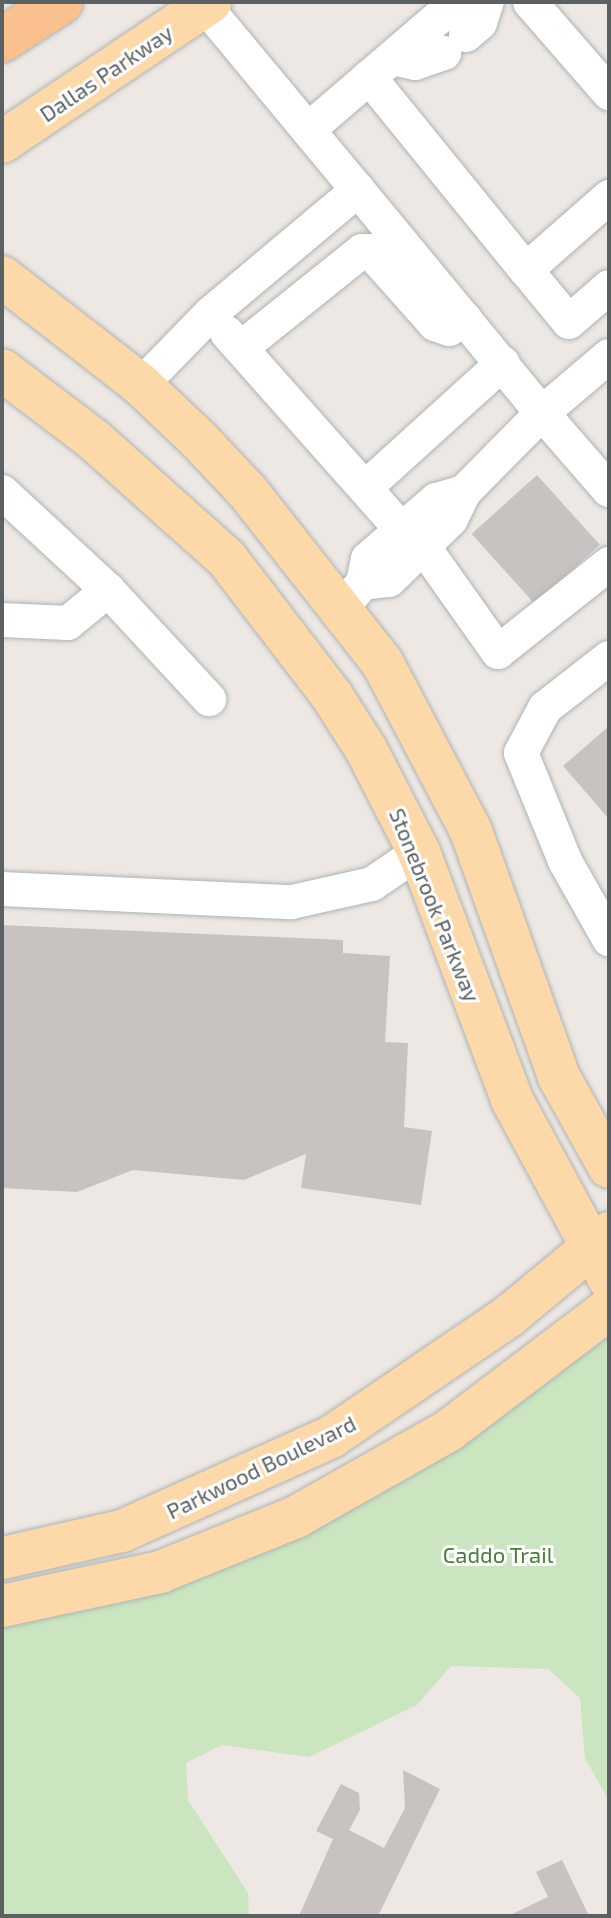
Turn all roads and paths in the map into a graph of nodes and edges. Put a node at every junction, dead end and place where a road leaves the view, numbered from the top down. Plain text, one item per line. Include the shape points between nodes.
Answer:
1 (61, 2) edge
2 (457, 2) edge
3 (487, 2) edge
4 (530, 2) edge
5 (208, 4) edge
6 (2, 40) edge
7 (381, 68) junction
8 (609, 93) edge
9 (308, 130) junction
10 (2, 142) edge
11 (358, 190) junction
12 (609, 197) edge
13 (526, 270) junction
14 (2, 277) edge
15 (609, 287) edge
16 (210, 314) junction
17 (465, 319) junction
18 (241, 348) junction
19 (609, 356) edge
20 (503, 363) junction
21 (2, 370) edge
22 (141, 385) junction
23 (542, 413) junction
24 (365, 488) junction
25 (609, 490) edge
26 (2, 492) edge
27 (412, 538) junction
28 (609, 564) edge
29 (108, 590) junction
30 (352, 595) junction
31 (2, 620) edge
32 (295, 642) junction
33 (609, 658) edge
34 (209, 699) dead end
35 (419, 852) junction
36 (2, 889) edge
37 (609, 939) edge
38 (609, 1167) edge
39 (603, 1253) edge
40 (609, 1309) edge
41 (273, 1464) junction
42 (296, 1517) junction
43 (2, 1558) edge
44 (2, 1606) edge

1 - 6 highway
2 - 7 lane
3 - 7 lane via 480,23 455,44 415,63
4 - 8 lane
5 - 9 lane
5 - 10 main road, Dallas Parkway
7 - 9 lane
7 - 13 lane
9 - 11 lane
11 - 16 lane
11 - 17 lane
12 - 13 lane
13 - 15 lane via 569,322
14 - 22 main road
16 - 18 lane
16 - 22 lane
17 - 18 lane via 449,329 435,324 370,251 362,251
17 - 20 lane
18 - 24 lane
19 - 23 lane
20 - 23 lane
20 - 24 lane
21 - 32 main road, Stonebrook Parkway via 93,439 227,559
22 - 30 main road
23 - 25 lane
23 - 27 lane via 464,492 451,519
24 - 27 lane
26 - 29 lane
27 - 28 lane via 498,652
27 - 30 lane via 389,580
29 - 31 lane via 68,623
29 - 34 lane
30 - 32 main road
30 - 38 main road via 471,831 541,1033 582,1124
32 - 35 main road, Stonebrook Parkway via 367,751
33 - 37 lane via 545,708 521,753 565,861
35 - 36 lane via 372,884 292,902
35 - 39 main road, Stonebrook Parkway via 512,1100
39 - 41 main road, Parkwood Boulevard via 331,1437
40 - 42 main road via 448,1431
41 - 42 main road
41 - 43 main road, Parkwood Boulevard via 122,1531
42 - 44 main road via 160,1572

